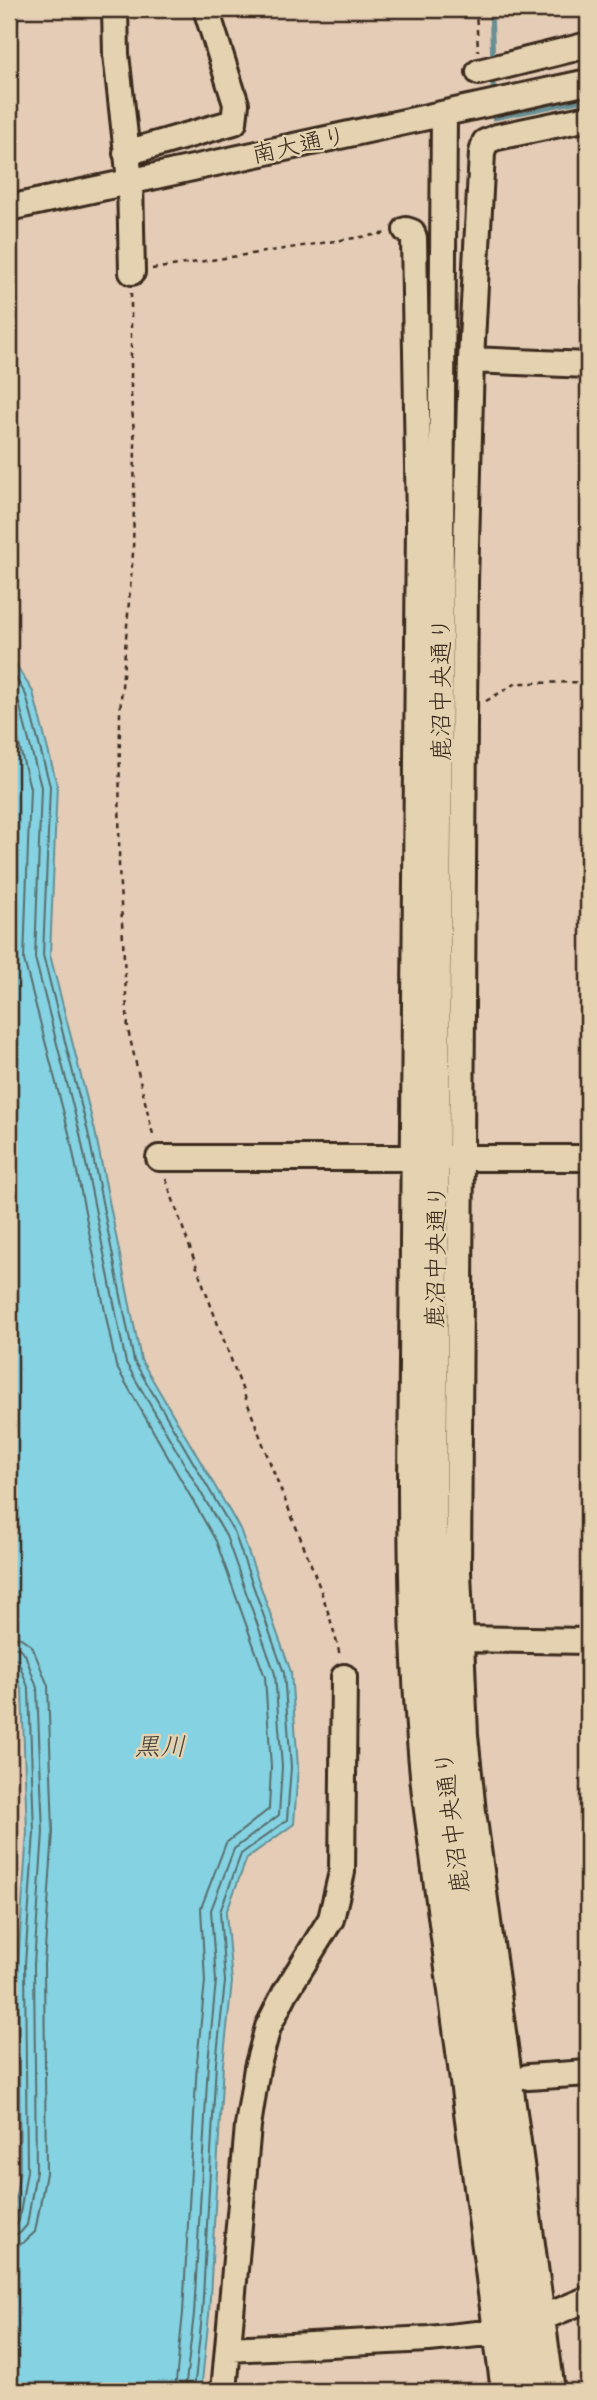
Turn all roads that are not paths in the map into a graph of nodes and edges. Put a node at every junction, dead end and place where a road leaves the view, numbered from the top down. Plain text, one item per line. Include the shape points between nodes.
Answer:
1 (115, 9) edge
2 (206, 9) edge
3 (588, 45) edge
4 (479, 72) dead end
5 (588, 82) edge
6 (444, 114) junction
7 (588, 118) edge
8 (126, 153) junction
9 (122, 183) junction
10 (9, 208) edge
11 (406, 230) road end
12 (476, 262) junction
13 (444, 263) junction
14 (415, 264) junction
15 (132, 272) road end
16 (471, 360) junction
17 (588, 365) edge
18 (443, 522) junction
19 (159, 1158) road end
20 (437, 1158) junction
21 (588, 1158) edge
22 (461, 1639) junction
23 (588, 1641) edge
24 (344, 1677) road end
25 (588, 2073) edge
26 (528, 2077) dead end
27 (588, 2299) edge
28 (519, 2325) junction
29 (229, 2349) junction
30 (224, 2391) edge
31 (504, 2391) edge
32 (528, 2391) edge
33 (552, 2391) edge

1 - 8 street
2 - 8 street via 236,104 234,122
3 - 4 street
5 - 6 street, 南大通り
6 - 9 street, 南大通り
6 - 13 street
7 - 12 street via 485,142
8 - 9 street
9 - 10 street, 南大通り
9 - 15 street
11 - 14 street via 414,237
12 - 13 street
12 - 16 street
13 - 14 street
13 - 18 street
14 - 18 street
16 - 17 street
16 - 18 street
18 - 20 street
18 - 20 street via 465,704
19 - 20 street
20 - 21 street
20 - 22 street via 458,1499
20 - 28 street via 411,1536 418,1725 458,2048
22 - 23 street
22 - 28 street via 465,1735
24 - 29 street via 342,1872 331,1919 268,2027 257,2068
25 - 26 street
27 - 28 street
28 - 29 street via 429,2339
28 - 31 street
28 - 32 street
28 - 33 street
29 - 30 street

